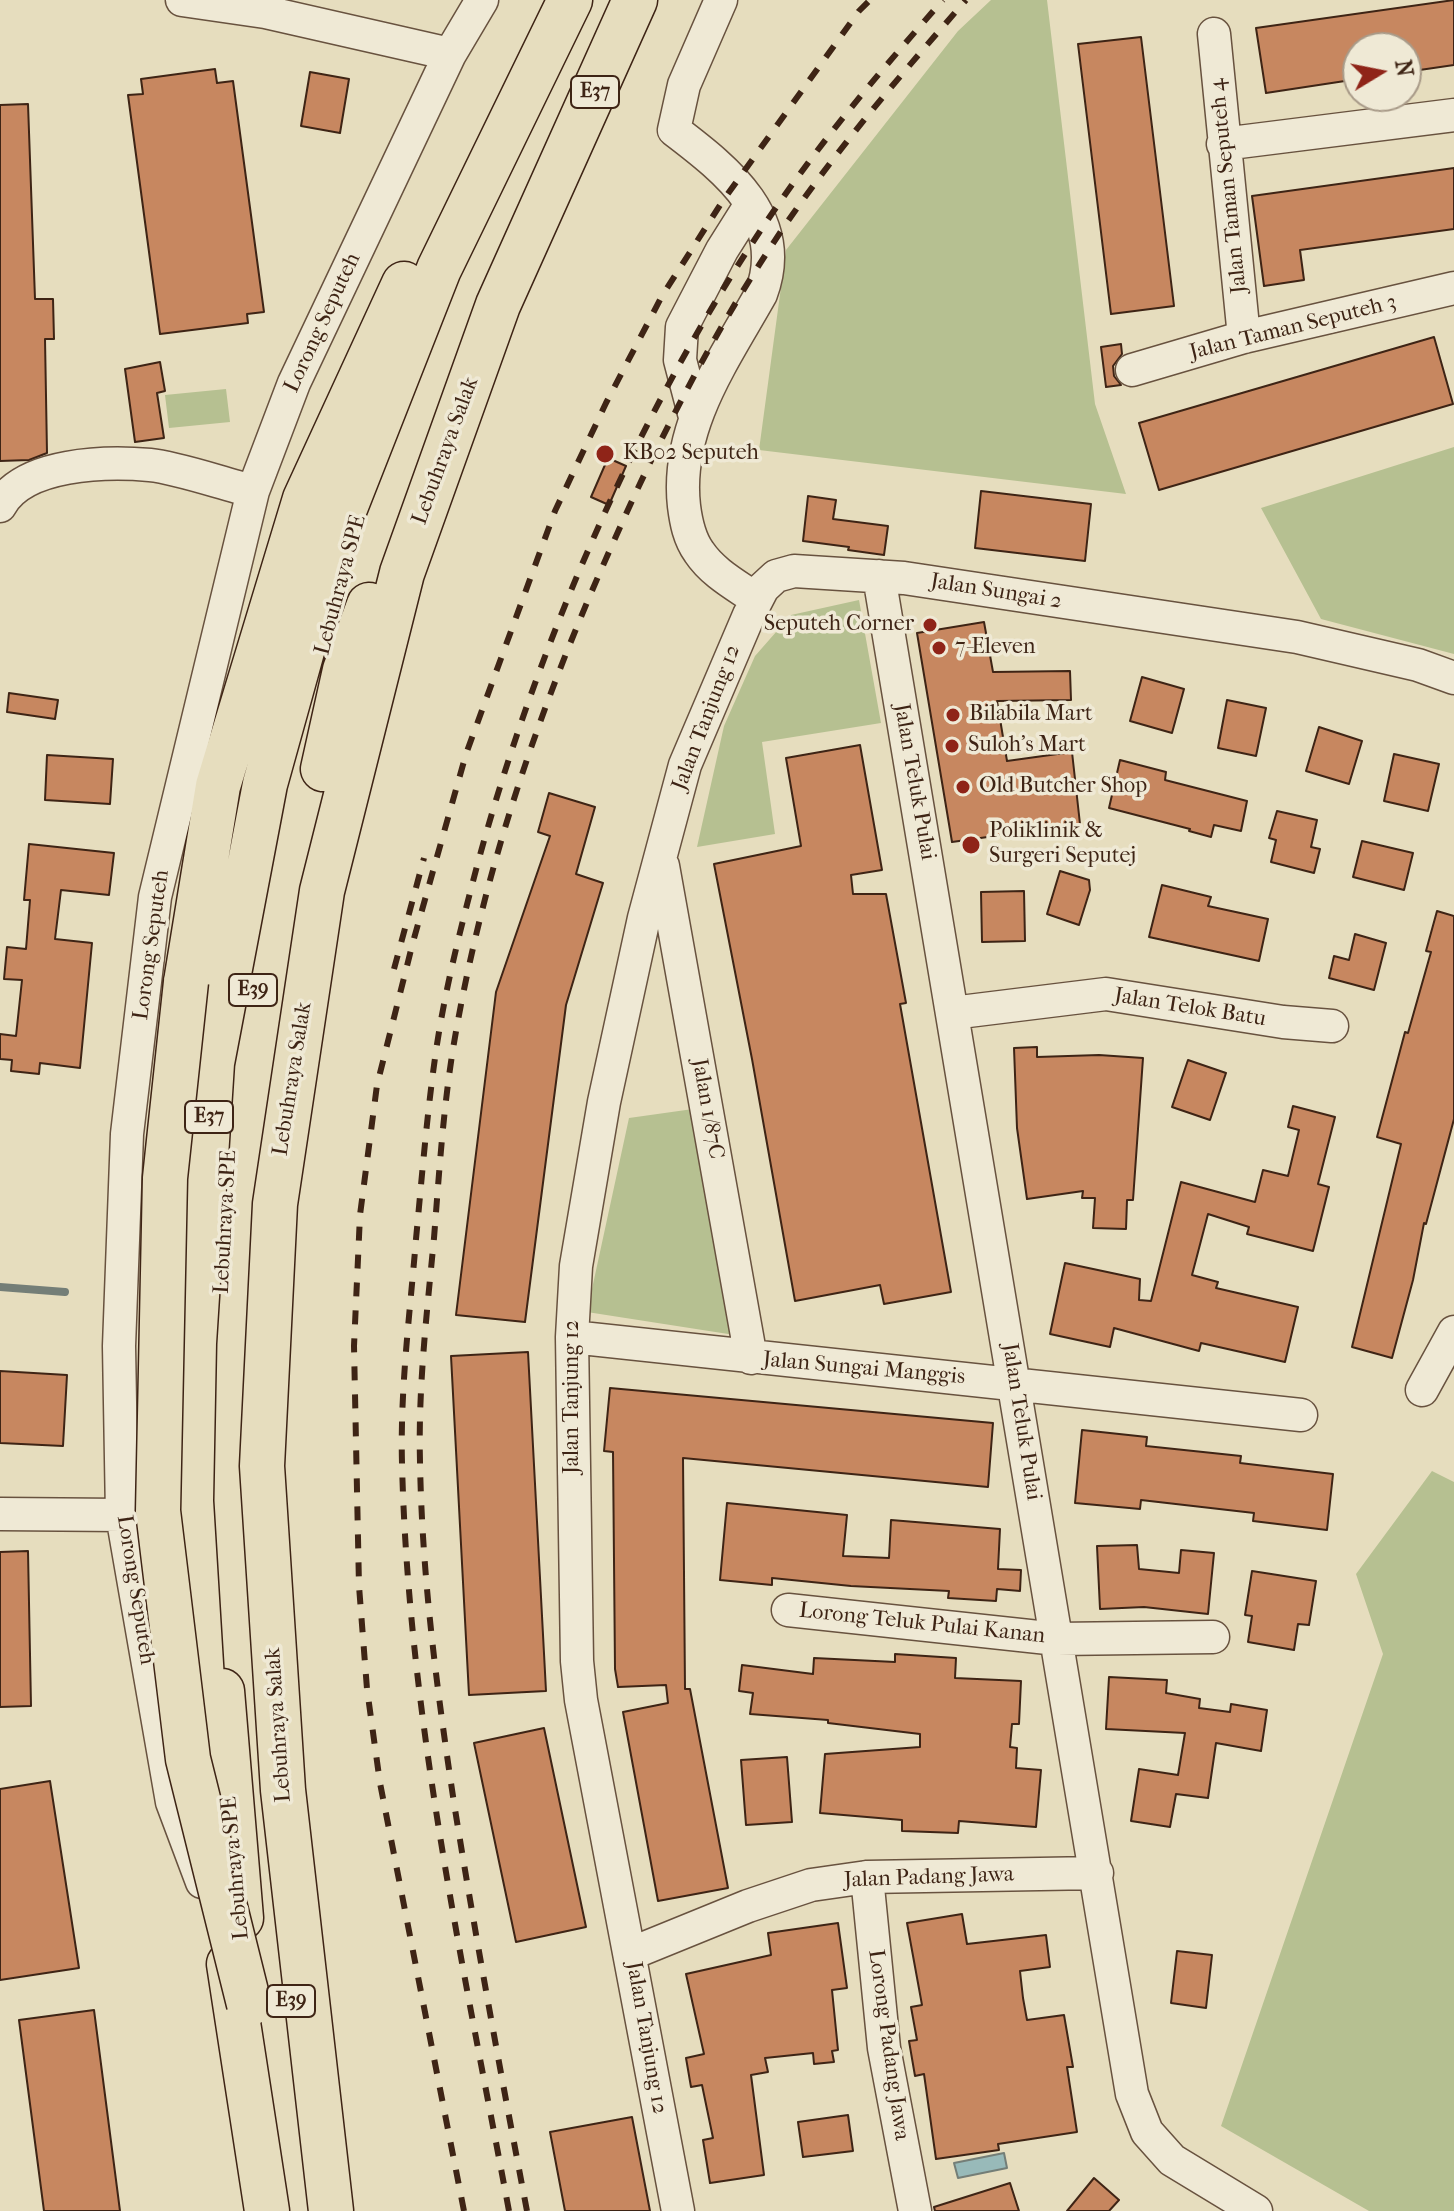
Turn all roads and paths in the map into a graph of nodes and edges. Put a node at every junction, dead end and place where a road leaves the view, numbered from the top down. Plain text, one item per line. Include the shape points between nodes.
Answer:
1 (182, 0) edge
2 (539, 0) edge
3 (555, 0) edge
4 (570, 0) edge
5 (577, 0) edge
6 (606, 0) edge
7 (635, 0) edge
8 (660, 0) edge
9 (721, 0) edge
10 (481, 1) edge
11 (1214, 34) dead end
12 (450, 54) junction
13 (533, 73) junction
14 (1454, 115) edge
15 (1223, 144) junction
16 (554, 184) junction
17 (751, 204) junction
18 (1454, 288) edge
19 (1244, 337) junction
20 (1132, 370) dead end
21 (695, 417) junction
22 (253, 491) junction
23 (0, 506) edge
24 (879, 576) junction
25 (756, 599) junction
26 (1454, 678) edge
27 (218, 786) junction
28 (661, 859) junction
29 (952, 1013) junction
30 (1332, 1026) dead end
31 (212, 1063) junction
32 (1454, 1332) edge
33 (572, 1337) junction
34 (751, 1358) junction
35 (1015, 1383) junction
36 (1422, 1390) dead end
37 (1301, 1415) dead end
38 (0, 1514) edge
39 (122, 1515) junction
40 (788, 1610) dead end
41 (1213, 1637) dead end
42 (1057, 1639) junction
43 (1097, 1873) junction
44 (867, 1877) junction
45 (225, 1937) junction
46 (630, 1954) junction
47 (249, 2004) junction
48 (267, 2211) edge
49 (316, 2211) edge
50 (331, 2211) edge
51 (678, 2211) edge
52 (915, 2211) edge
53 (1256, 2211) edge

1 - 12 street via 265,12
2 - 27 highway via 305,499
3 - 13 highway
4 - 13 highway, E37
5 - 47 highway, Lebuhraya SPE / E39, bridge via 374,468 320,662 268,893 231,1126 214,1586
6 - 49 highway, Lebuhraya SPE / E39 via 491,269 345,670 296,897 264,1132 254,1360 254,1585 266,1790
7 - 16 highway, Lebuhraya Salak / E37
8 - 16 highway
9 - 17 street via 684,85 674,130 739,185
10 - 12 street, Lorong Seputeh
11 - 15 street, Jalan Taman Seputeh 4
12 - 22 street, Lorong Seputeh via 294,383
13 - 31 highway, E37 via 439,269 334,536 265,784
14 - 15 street
15 - 19 street, Jalan Taman Seputeh 4
16 - 50 highway, Lebuhraya Salak / E37 via 498,305 402,573 322,891 275,1204 262,1466 283,1790
17 - 21 street via 682,327 680,360
17 - 21 street via 763,222 767,277
18 - 19 street, Jalan Taman Seputeh 3
19 - 20 street, Jalan Taman Seputeh 3
21 - 25 street via 684,464 686,525 715,571
22 - 23 street via 151,465 71,466 32,476
22 - 39 street, Lorong Seputeh via 155,897 127,1134 119,1346
24 - 25 street, Jalan Sungai 2 via 794,571 776,576
24 - 26 street, Jalan Sungai 2 via 1297,637
24 - 29 street, Jalan Teluk Pulai
25 - 28 street, Jalan Tanjung 12 via 685,765
27 - 31 highway
27 - 47 highway, bridge via 186,982 165,1178 158,1511 188,1759
28 - 33 street, Jalan Tanjung 12 via 604,1102 576,1266
28 - 34 street, Jalan 1/87C
29 - 30 street, Jalan Telok Batu via 1106,994
29 - 35 street, Jalan Teluk Pulai
31 - 45 highway, E37 via 194,1343 191,1501 200,1674
32 - 36 street
33 - 34 street, Jalan Sungai Manggis
33 - 46 street, Jalan Tanjung 12 via 577,1661
34 - 35 street, Jalan Sungai Manggis
35 - 37 street, Jalan Sungai Manggis
35 - 42 street, Jalan Teluk Pulai
38 - 39 street
39 - 45 street, Lorong Seputeh via 172,1802
40 - 42 street, Lorong Teluk Pulai Kanan
41 - 42 street, Lorong Teluk Pulai Kanan
42 - 43 street, Jalan Teluk Pulai
43 - 44 street, Jalan Padang Jawa
43 - 53 street, Jalan Teluk Pulai via 1132,2094 1147,2132 1172,2160
44 - 46 street, Jalan Padang Jawa via 811,1885
44 - 52 street, Lorong Padang Jawa via 884,2048
45 - 48 highway, E37
46 - 51 street, Jalan Tanjung 12
47 - 48 highway, Lebuhraya SPE / E39

